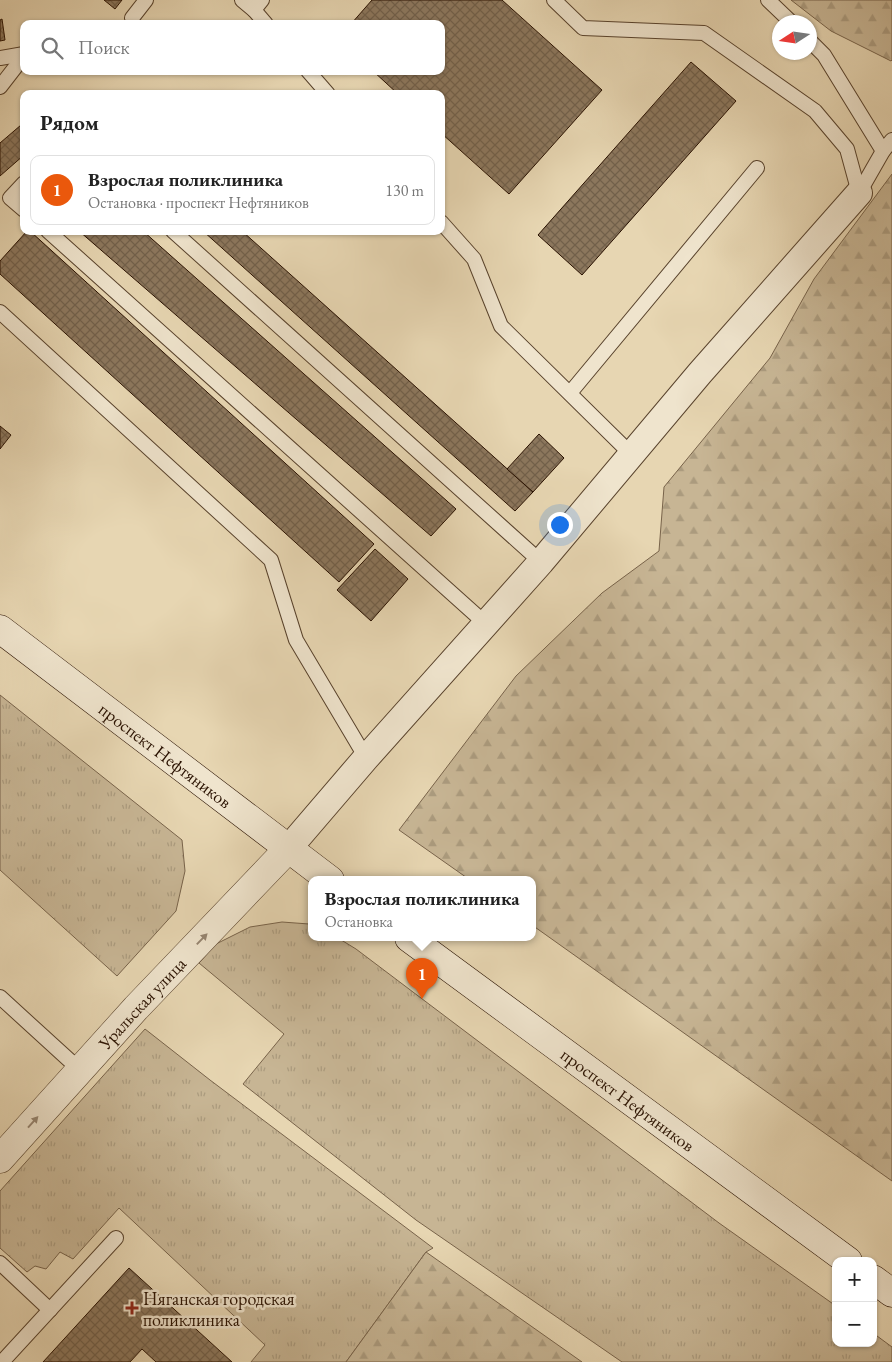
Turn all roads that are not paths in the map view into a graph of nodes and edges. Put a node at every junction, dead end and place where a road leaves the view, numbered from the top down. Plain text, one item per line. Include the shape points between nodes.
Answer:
1 (146, 0) edge
2 (242, 0) edge
3 (554, 0) edge
4 (768, 0) edge
5 (258, 5) edge
6 (784, 15) edge
7 (132, 18) dead end
8 (264, 20) edge
9 (817, 48) edge
10 (20, 56) edge
11 (0, 58) edge
12 (20, 60) edge
13 (311, 75) edge
14 (0, 87) edge
15 (325, 90) edge
16 (887, 145) edge
17 (757, 168) dead end
18 (20, 187) edge
19 (859, 193) junction
20 (20, 207) edge
21 (445, 226) edge
22 (52, 235) edge
23 (177, 235) edge
24 (0, 312) edge
25 (570, 393) junction
26 (632, 455) junction
27 (541, 562) junction
28 (486, 624) junction
29 (0, 629) edge
30 (366, 758) junction
31 (288, 849) junction
32 (325, 876) edge
33 (413, 941) edge
34 (0, 997) edge
35 (80, 1070) junction
36 (0, 1158) edge
37 (116, 1238) dead end
38 (843, 1257) edge
39 (0, 1263) edge
40 (877, 1282) edge
41 (892, 1293) edge
42 (50, 1310) junction
43 (2, 1362) edge

1 - 7 lane
2 - 5 lane
3 - 19 lane via 583,28 704,33 815,112 847,149
4 - 6 lane
5 - 8 lane
9 - 16 lane
10 - 11 lane
12 - 14 lane
13 - 15 lane
16 - 19 lane
17 - 25 lane
18 - 20 lane via 10,198
19 - 26 street
21 - 25 lane via 474,259 501,326
22 - 28 lane
23 - 27 lane
24 - 30 lane via 271,560 296,640
25 - 26 lane
26 - 27 street
27 - 28 street
28 - 30 street
29 - 31 main road, проспект Нефтяников
30 - 31 street
31 - 32 main road, проспект Нефтяников
35 -> 31 main road, Уральская улица
33 - 38 main road, проспект Нефтяников
34 - 35 lane
36 -> 35 main road, Уральская улица
37 - 42 lane
39 - 42 lane
40 - 41 main road
42 - 43 lane

